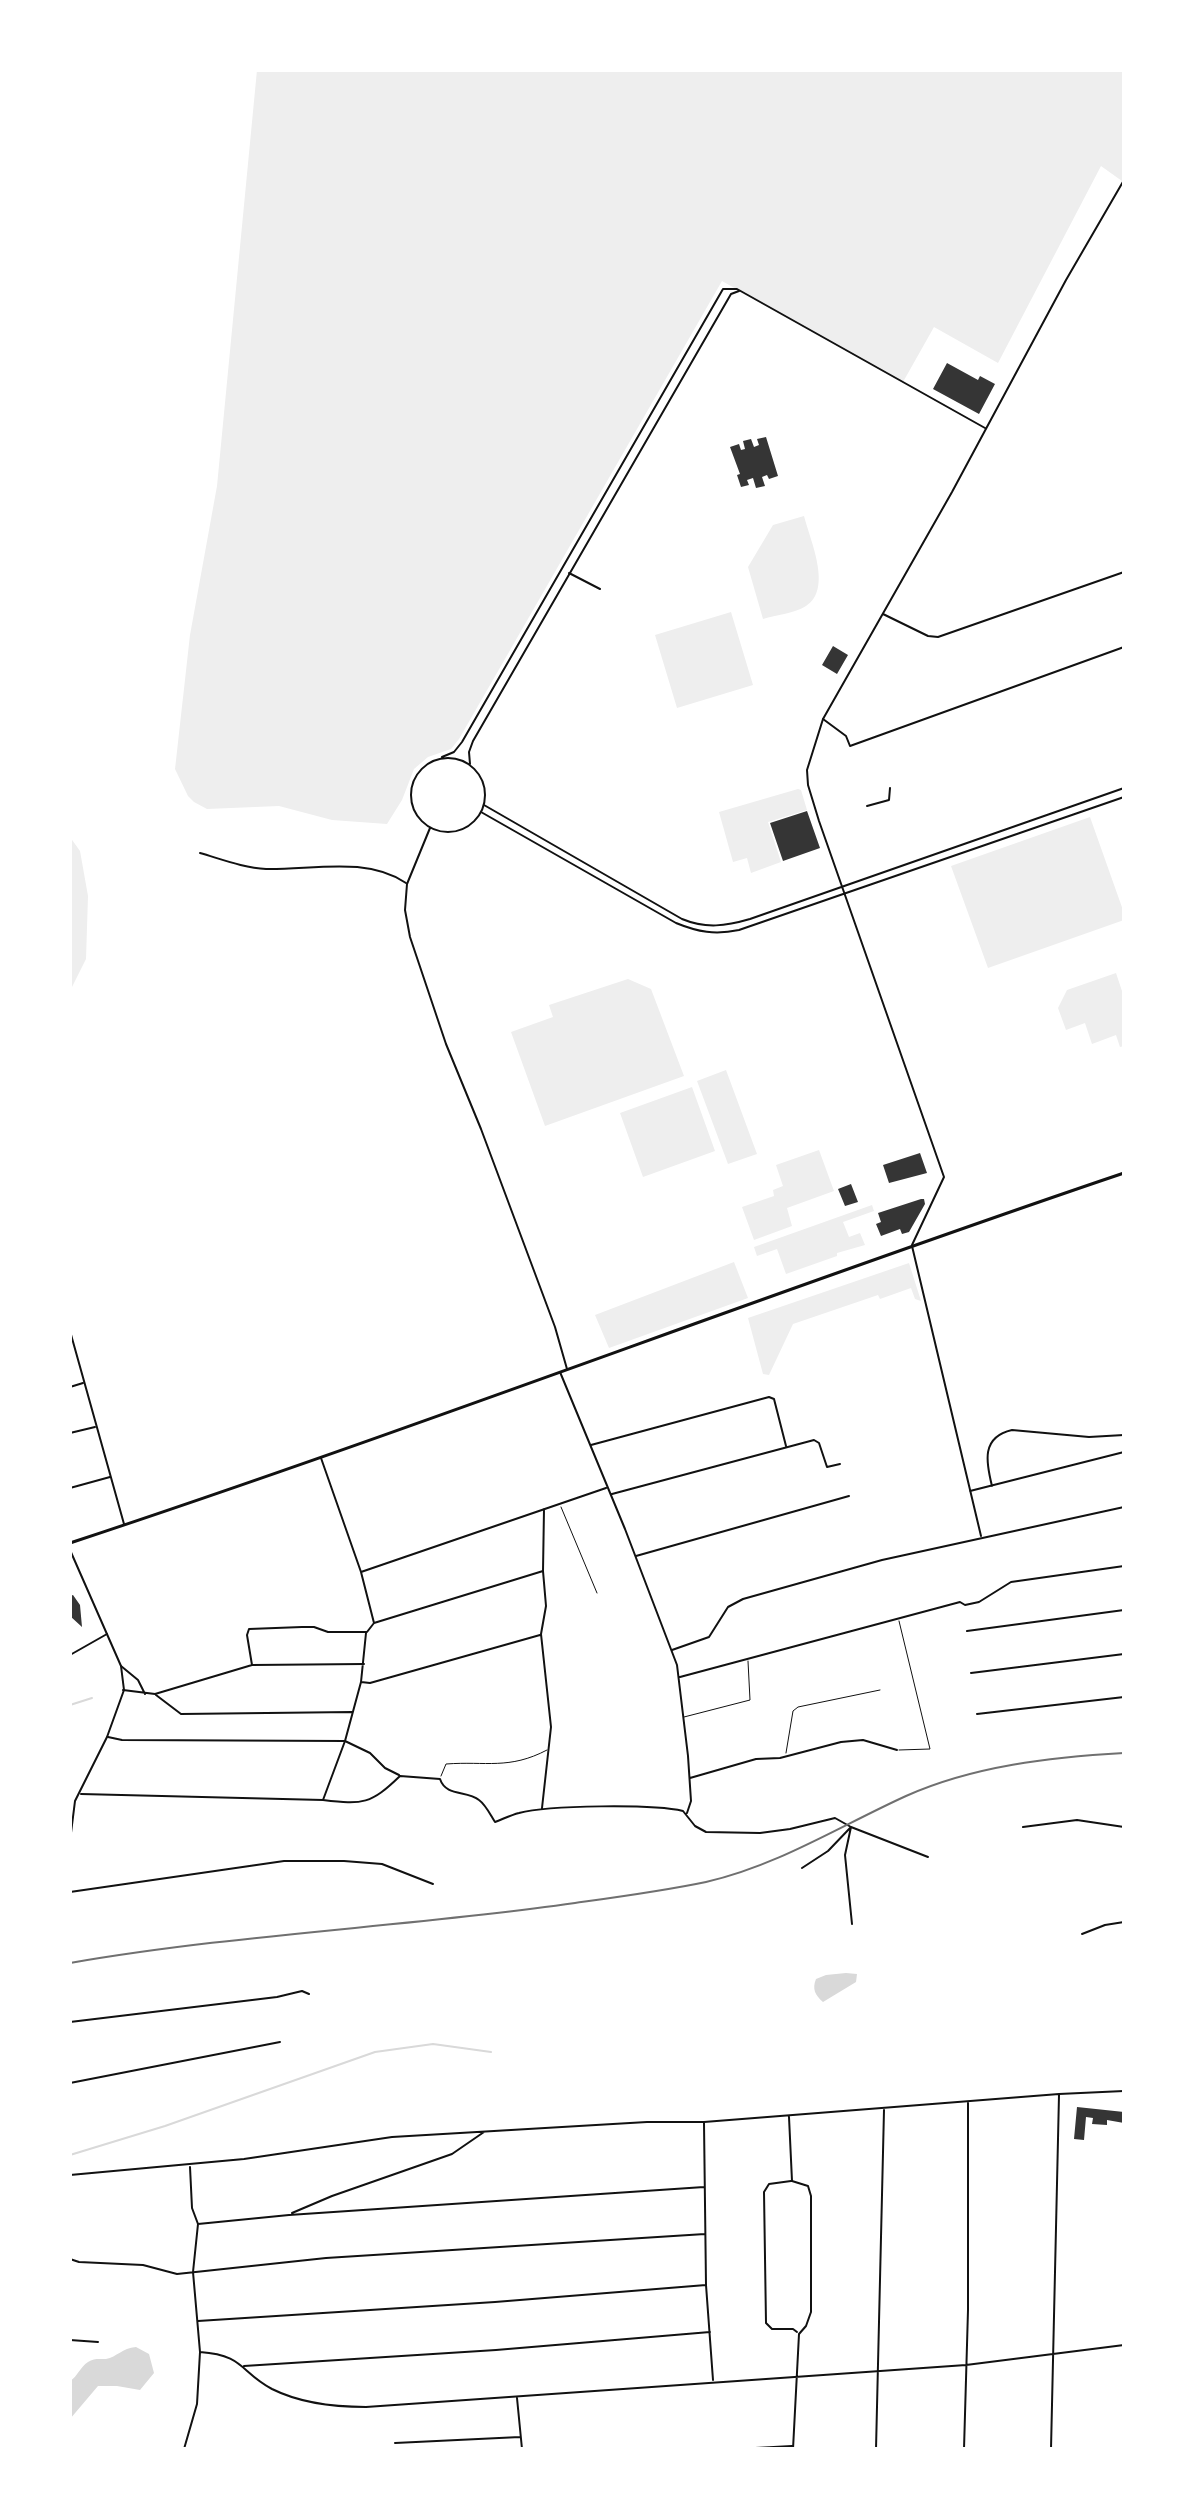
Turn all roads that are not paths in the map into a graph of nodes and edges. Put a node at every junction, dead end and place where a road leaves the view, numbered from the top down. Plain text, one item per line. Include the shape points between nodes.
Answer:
1 (1123, 181) edge
2 (740, 291) junction
3 (660, 397) junction
4 (668, 402) junction
5 (657, 404) junction
6 (664, 408) junction
7 (986, 428) junction
8 (591, 518) junction
9 (598, 523) junction
10 (587, 524) junction
11 (595, 529) junction
12 (1124, 572) edge
13 (569, 573) junction
14 (600, 589) dead end
15 (883, 614) junction
16 (1124, 647) edge
17 (823, 719) junction
18 (442, 757) junction
19 (470, 764) junction
20 (890, 788) dead end
21 (1124, 788) edge
22 (1124, 797) edge
23 (484, 805) junction
24 (867, 806) dead end
25 (481, 812) junction
26 (430, 828) junction
27 (200, 853) dead end
28 (581, 861) junction
29 (577, 867) junction
30 (407, 884) junction
31 (843, 887) junction
32 (845, 893) junction
33 (649, 900) junction
34 (643, 904) junction
35 (1124, 1173) edge
36 (912, 1245) junction
37 (70, 1331) edge
38 (71, 1338) edge
39 (567, 1370) junction
40 (560, 1372) junction
41 (84, 1383) junction
42 (70, 1387) edge
43 (96, 1426) junction
44 (70, 1433) edge
45 (1124, 1435) edge
46 (590, 1446) junction
47 (787, 1447) junction
48 (1124, 1452) edge
49 (321, 1457) junction
50 (840, 1464) dead end
51 (110, 1477) junction
52 (992, 1486) junction
53 (608, 1487) junction
54 (70, 1488) edge
55 (969, 1491) junction
56 (611, 1494) junction
57 (849, 1496) dead end
58 (560, 1504) junction
59 (1124, 1507) edge
60 (544, 1509) junction
61 (124, 1525) junction
62 (981, 1537) junction
63 (70, 1543) edge
64 (70, 1550) edge
65 (636, 1556) junction
66 (1124, 1566) edge
67 (543, 1571) junction
68 (361, 1572) junction
69 (597, 1593) dead end
70 (1124, 1610) edge
71 (898, 1619) junction
72 (374, 1623) junction
73 (967, 1631) dead end
74 (367, 1632) junction
75 (107, 1634) junction
76 (541, 1634) junction
77 (672, 1650) junction
78 (1124, 1654) edge
79 (70, 1655) edge
80 (748, 1659) junction
81 (364, 1664) junction
82 (252, 1665) junction
83 (121, 1666) junction
84 (971, 1673) dead end
85 (678, 1678) junction
86 (361, 1682) junction
87 (123, 1690) junction
88 (880, 1690) dead end
89 (155, 1694) junction
90 (145, 1695) junction
91 (1124, 1697) edge
92 (352, 1712) junction
93 (977, 1714) dead end
94 (683, 1717) junction
95 (107, 1737) junction
96 (345, 1741) junction
97 (547, 1750) junction
98 (897, 1750) joint
99 (785, 1756) junction
100 (400, 1776) junction
101 (689, 1778) junction
102 (440, 1779) junction
103 (78, 1794) junction
104 (323, 1800) junction
105 (542, 1809) junction
106 (686, 1814) junction
107 (851, 1827) junction
108 (1023, 1827) dead end
109 (1124, 1827) edge
110 (70, 1841) edge
111 (928, 1857) dead end
112 (802, 1868) dead end
113 (433, 1884) dead end
114 (70, 1892) edge
115 (1124, 1922) edge
116 (852, 1924) dead end
117 (1082, 1934) dead end
118 (309, 1994) dead end
119 (70, 2022) edge
120 (280, 2042) dead end
121 (70, 2083) edge
122 (1124, 2091) edge
123 (1059, 2094) junction
124 (968, 2102) junction
125 (884, 2109) junction
126 (789, 2116) junction
127 (704, 2122) junction
128 (485, 2131) junction
129 (190, 2164) junction
130 (70, 2175) edge
131 (792, 2181) junction
132 (704, 2187) junction
133 (289, 2215) junction
134 (198, 2224) junction
135 (705, 2234) junction
136 (70, 2259) edge
137 (193, 2272) junction
138 (706, 2285) junction
139 (198, 2321) junction
140 (710, 2332) junction
141 (799, 2334) junction
142 (70, 2340) edge
143 (98, 2342) dead end
144 (1124, 2345) edge
145 (200, 2352) junction
146 (1053, 2354) junction
147 (966, 2365) junction
148 (244, 2366) junction
149 (879, 2371) junction
150 (797, 2376) junction
151 (713, 2382) junction
152 (516, 2396) junction
153 (520, 2437) junction
154 (395, 2443) dead end
155 (793, 2447) edge
156 (184, 2449) edge
157 (522, 2449) edge
158 (737, 2449) edge
159 (876, 2449) edge
160 (964, 2449) edge
161 (1051, 2449) edge

1 - 7 street
2 - 3 street via 723,289
2 - 4 street via 731,294
2 - 7 street
3 - 4 street
3 - 5 street
4 - 6 street
5 - 6 street
5 - 8 street
6 - 9 street
7 - 15 street
8 - 9 street
8 - 10 street
9 - 11 street
10 - 11 street
10 - 18 street via 462,742
11 - 13 street
12 - 15 street via 938,637
13 - 14 street
13 - 19 street via 473,741
15 - 17 street
16 - 17 street via 850,746 846,736
17 - 31 street via 807,778
18 - 19 street
18 - 26 street via 420,769 410,789 415,813
19 - 23 street via 483,780
20 - 24 street via 889,800
21 - 31 street
22 - 32 street
23 - 25 street
23 - 28 street
25 - 26 street via 460,830
25 - 29 street
26 - 30 street
27 - 30 street via 263,869 338,865 392,873
28 - 29 street
28 - 33 street
29 - 34 street
30 - 39 street via 410,937
31 - 32 street
31 - 33 street via 719,927 693,924
32 - 34 street via 724,933 695,931
32 - 36 street via 944,1177
33 - 34 street
35 - 36 main road
36 - 39 main road
36 - 55 street
37 - 38 street
38 - 41 street
39 - 40 main road
40 - 46 street
40 - 49 main road
41 - 42 street
41 - 43 street
43 - 44 street
43 - 51 street
45 - 52 street via 1004,1432 992,1441 988,1453
46 - 47 street via 769,1397 774,1399
46 - 53 street
47 - 50 street via 817,1441 827,1467
47 - 56 street
48 - 52 street
49 - 61 main road
49 - 68 street
51 - 54 street
51 - 61 street
52 - 55 street
53 - 56 street
53 - 58 street
55 - 62 street
56 - 65 street
57 - 65 street
58 - 60 street
58 - 69 lane
59 - 62 street
60 - 67 street
60 - 68 street
61 - 63 main road
62 - 77 street via 743,1599 728,1607 709,1637
64 - 75 street
65 - 77 street
66 - 71 street via 1011,1582 965,1605
67 - 72 street
67 - 76 street via 546,1606
68 - 72 street
70 - 73 street
71 - 80 street
71 - 98 lane via 930,1749
72 - 74 street
74 - 81 street
74 - 82 street via 249,1629
75 - 79 street
75 - 83 street
76 - 86 street
76 - 97 street via 551,1727
77 - 85 street
78 - 84 street
80 - 85 street
80 - 94 lane via 750,1700
81 - 82 street
81 - 86 street
82 - 89 street
83 - 87 street
83 - 90 street via 138,1680
85 - 94 street
86 - 92 street
87 - 90 street
87 - 95 street
88 - 99 lane via 798,1707
89 - 90 street
89 - 92 street via 181,1714
91 - 93 street
92 - 96 street
94 - 101 street
95 - 96 street
95 - 103 street
96 - 100 street
96 - 104 street
97 - 102 lane via 508,1764 446,1764
97 - 105 street
98 - 99 street via 863,1740
99 - 101 street
100 - 102 street
100 - 104 street via 361,1803
101 - 106 street
102 - 105 street via 448,1790 479,1800 495,1822
103 - 104 street
103 - 110 street
105 - 106 street via 675,1809
106 - 107 street via 706,1832 760,1833 835,1818
107 - 111 street
107 - 112 street
107 - 116 street via 845,1855
108 - 109 street via 1077,1820
113 - 114 street via 382,1864 284,1861
115 - 117 street
118 - 119 street
120 - 121 street
122 - 123 street
123 - 124 street
123 - 146 street
124 - 125 street
124 - 147 street
125 - 126 street
125 - 149 street
126 - 127 street
126 - 131 street
127 - 128 street
127 - 132 street
128 - 129 street via 392,2137
128 - 133 street via 452,2154
129 - 130 street
129 - 134 street
131 - 141 street via 808,2186 811,2196 811,2312
131 - 141 street via 769,2184 764,2192 766,2323
132 - 133 street
132 - 135 street
133 - 134 street
134 - 137 street
135 - 137 street via 326,2258
135 - 138 street
136 - 137 street
137 - 139 street
138 - 139 street
138 - 140 street
139 - 145 street
140 - 148 street
140 - 151 street
141 - 150 street
142 - 143 street
144 - 146 street
145 - 148 street via 227,2356
145 - 156 street via 197,2404
146 - 147 street
146 - 161 street
147 - 149 street
147 - 160 street
148 - 152 street via 272,2389 344,2407
149 - 150 street
149 - 159 street
150 - 151 street
150 - 155 street
151 - 152 street
152 - 153 street
153 - 154 street
153 - 157 street
155 - 158 street

